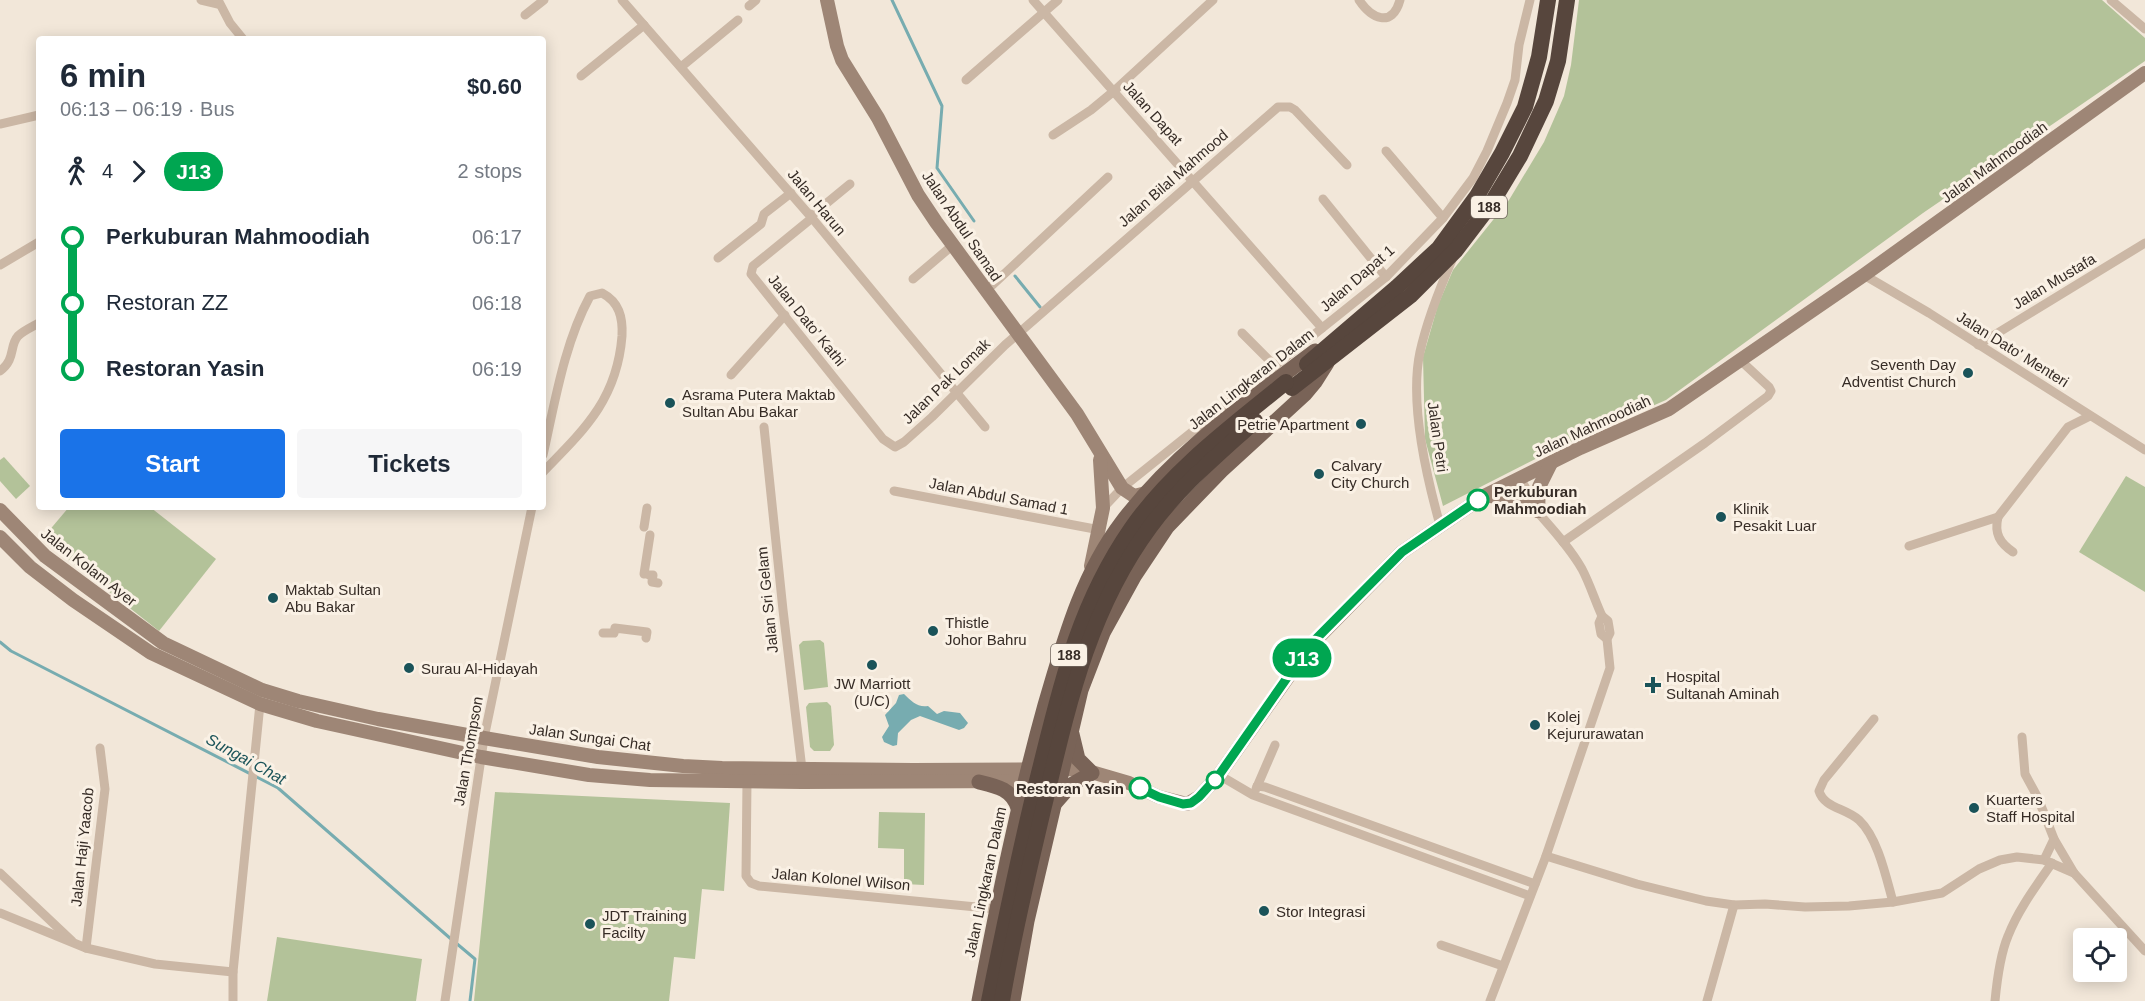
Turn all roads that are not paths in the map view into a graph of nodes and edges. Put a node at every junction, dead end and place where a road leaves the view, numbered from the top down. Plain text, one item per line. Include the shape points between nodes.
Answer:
1 (201, 0) edge
2 (544, 0) edge
3 (622, 0) edge
4 (827, 0) edge
5 (1033, 0) edge
6 (1058, 0) edge
7 (1213, 0) edge
8 (1359, 0) edge
9 (1400, 0) edge
10 (1530, 0) edge
11 (1548, 0) edge
12 (1567, 0) edge
13 (2111, 0) edge
14 (218, 2) edge
15 (1044, 12) junction
16 (525, 15) dead end
17 (738, 20) dead end
18 (644, 25) junction
19 (2145, 29) edge
20 (241, 36) edge
21 (681, 67) junction
22 (2145, 73) edge
23 (581, 76) dead end
24 (966, 80) dead end
25 (1114, 91) junction
26 (36, 116) edge
27 (0, 124) edge
28 (1053, 135) dead end
29 (1386, 151) dead end
30 (1347, 165) dead end
31 (1108, 177) dead end
32 (1192, 180) junction
33 (850, 184) dead end
34 (791, 194) junction
35 (1323, 200) dead end
36 (811, 217) junction
37 (1443, 218) junction
38 (2145, 243) edge
39 (36, 244) edge
40 (953, 245) junction
41 (1456, 250) junction
42 (718, 258) dead end
43 (0, 265) edge
44 (1864, 276) junction
45 (1386, 277) junction
46 (913, 279) dead end
47 (985, 290) junction
48 (784, 315) junction
49 (1356, 322) junction
50 (36, 325) edge
51 (1322, 328) junction
52 (1242, 333) dead end
53 (1017, 335) junction
54 (1978, 345) junction
55 (1328, 360) junction
56 (1740, 360) junction
57 (1275, 366) junction
58 (0, 371) edge
59 (731, 375) dead end
60 (1289, 385) junction
61 (957, 394) junction
62 (2090, 416) junction
63 (764, 427) dead end
64 (985, 427) dead end
65 (546, 441) edge
66 (895, 447) joint
67 (2145, 450) edge
68 (1100, 455) junction
69 (1551, 463) junction
70 (546, 469) edge
71 (1517, 479) junction
72 (1122, 488) junction
73 (894, 491) dead end
74 (1146, 494) junction
75 (1484, 496) junction
76 (647, 508) dead end
77 (1103, 508) junction
78 (0, 510) edge
79 (531, 510) edge
80 (1538, 511) junction
81 (1998, 518) junction
82 (1440, 525) junction
83 (1100, 530) junction
84 (0, 537) edge
85 (1563, 542) junction
86 (1909, 546) dead end
87 (2013, 552) dead end
88 (1089, 577) junction
89 (658, 583) dead end
90 (603, 633) dead end
91 (646, 638) dead end
92 (163, 643) joint
93 (260, 704) junction
94 (1874, 718) dead end
95 (1071, 731) junction
96 (2022, 737) dead end
97 (484, 738) junction
98 (1275, 745) dead end
99 (100, 748) dead end
100 (481, 757) junction
101 (802, 769) junction
102 (1092, 773) junction
103 (1060, 774) junction
104 (1026, 775) junction
105 (1219, 775) junction
106 (747, 781) junction
107 (979, 782) junction
108 (1257, 786) junction
109 (1253, 795) junction
110 (1054, 806) junction
111 (1018, 808) junction
112 (2054, 839) junction
113 (1546, 856) junction
114 (2048, 861) junction
115 (0, 873) edge
116 (2074, 873) junction
117 (1535, 885) junction
118 (1530, 896) junction
119 (1893, 902) junction
120 (1734, 905) junction
121 (997, 909) junction
122 (0, 913) edge
123 (1441, 945) dead end
124 (81, 946) junction
125 (2145, 951) edge
126 (1503, 966) junction
127 (233, 972) junction
128 (233, 1001) edge
129 (445, 1001) edge
130 (979, 1001) edge
131 (989, 1001) edge
132 (1002, 1001) edge
133 (1013, 1001) edge
134 (1490, 1001) edge
135 (1707, 1001) edge
136 (1995, 1001) edge

1 - 14 street
2 - 16 street
3 - 18 street, Jalan Harun
4 - 40 main road, Jalan Abdul Samad via 842,60 918,195
5 - 15 street, Jalan Dapat
6 - 15 street
7 - 25 street
8 - 9 street via 1367,12 1383,18 1392,14
10 - 37 street, Jalan Dapat 1 via 1507,103 1473,178
11 - 49 highway, Jalan Lingkaran Dalam / 188 via 1539,57 1525,107 1477,196 1439,248
12 - 41 highway, Jalan Lingkaran Dalam / 188 via 1558,61 1546,101 1520,156 1491,204
13 - 19 street
14 - 20 street
15 - 24 street
15 - 25 street, Jalan Dapat
17 - 21 street
18 - 21 street, Jalan Harun
18 - 23 street
21 - 34 street, Jalan Harun
22 - 44 main road, Jalan Mahmoodiah
25 - 28 street
25 - 32 street, Jalan Dapat
26 - 27 street
29 - 37 street
30 - 32 street, Jalan Bilal Mahmood via 1295,110 1278,107
31 - 47 street
32 - 51 street, Jalan Dapat
32 - 53 street, Jalan Bilal Mahmood
33 - 36 street
34 - 36 street, Jalan Harun
34 - 42 street
35 - 45 street
36 - 48 street, Jalan Dato’ Kathi via 751,270 753,278
36 - 61 street, Jalan Harun
37 - 45 street, Jalan Dapat 1
38 - 54 street, Jalan Mustafa
39 - 43 street
40 - 46 street
40 - 47 main road, Jalan Abdul Samad
41 - 55 highway, Jalan Lingkaran Dalam / 188 via 1410,296
41 - 82 street, Jalan Petri via 1419,353 1418,417
44 - 54 street, Jalan Dato' Menteri
44 - 56 main road, Jalan Mahmoodiah
45 - 51 street, Jalan Dapat 1
47 - 53 main road, Jalan Abdul Samad
48 - 59 street
48 - 66 street, Jalan Dato’ Kathi via 883,439
49 - 60 highway, Jalan Lingkaran Dalam / 188
49 - 74 main road, Jalan Lingkaran Dalam via 1222,420
50 - 58 street via 18,336 10,360
51 - 57 street, Jalan Dapat 1
52 - 57 street
53 - 61 street, Jalan Pak Lomak
53 - 68 main road, Jalan Abdul Samad via 1077,414
54 - 62 street, Jalan Dato' Menteri
55 - 60 highway, Jalan Lingkaran Dalam / 188
55 - 95 main road, Jalan Lingkaran Dalam via 1305,394 1185,506 1151,550 1103,633 1081,690
56 - 69 main road, Jalan Mahmoodiah via 1669,409
56 - 85 street via 1769,387 1768,396
57 - 72 street, Jalan Dapat 1
60 - 131 highway, Jalan Lingkaran Dalam / 188, bridge via 1221,435 1162,492 1132,527 1084,612 1059,690
60 - 132 highway, Jalan Lingkaran Dalam / 188, bridge via 1150,526 1100,613 1071,694
61 - 64 street, Jalan Harun
61 - 66 street, Jalan Pak Lomak
62 - 67 street, Jalan Dato' Menteri
62 - 81 street via 2068,427
63 - 101 street, Jalan Sri Gelam
65 - 70 street via 579,317 590,296 602,293 617,305 622,324 617,370 610,390 588,425
68 - 72 main road, Jalan Abdul Samad
68 - 77 main road, Jalan Abdul Samad
69 - 71 main road, Jalan Mahmoodiah
69 - 80 main road via 1539,487
71 - 75 main road, Jalan Mahmoodiah
71 - 80 street via 1528,502
72 - 74 main road via 1134,496
72 - 77 street, Jalan Dapat 1
73 - 83 street, Jalan Abdul Samad 1
74 - 88 main road, Jalan Lingkaran Dalam via 1122,523
75 - 80 main road via 1509,497
75 - 82 main road, Jalan Mahmoodiah
76 - 89 street via 647,575 653,575 652,582
77 - 83 main road, Jalan Abdul Samad
78 - 92 main road, Jalan Kolam Ayer via 45,556
79 - 97 street, Jalan Thompson
80 - 85 street
81 - 86 street
81 - 87 street via 2001,542
82 - 105 main road, Jalan Mahmoodiah via 1402,552 1310,645
83 - 88 main road, Jalan Abdul Samad
84 - 93 main road via 30,567 73,600 156,656
85 - 113 street via 1582,569 1602,616 1599,623 1601,634 1607,639 1610,668
88 - 104 main road, Jalan Lingkaran Dalam via 1066,634
90 - 91 street via 614,633 615,628 647,632
92 - 97 main road, Jalan Sungai Chat via 262,690 298,701
93 - 100 main road via 317,721
93 - 127 street
94 - 119 street via 1818,791 1827,803 1858,819 1869,833
95 - 102 main road via 1078,759
95 - 103 main road, Jalan Lingkaran Dalam
96 - 112 street via 2025,774
97 - 100 street, Jalan Thompson
97 - 101 main road, Jalan Sungai Chat via 683,766
98 - 108 street
99 - 124 street, Jalan Haji Yaacob via 105,789
100 - 106 main road via 589,775
100 - 129 street, Jalan Thompson
101 - 104 main road, Jalan Sungai Chat
102 - 103 main road, Jalan Mahmoodiah via 1079,777
102 - 105 main road, Jalan Mahmoodiah via 1187,804
102 - 110 main road via 1071,785
103 - 104 main road, Jalan Mahmoodiah
103 - 110 main road, Jalan Lingkaran Dalam
104 - 107 main road
104 - 111 main road, Jalan Lingkaran Dalam
105 - 109 street
106 - 107 main road
106 - 121 street, Jalan Kolonel Wilson via 746,876 751,883
107 - 111 main road via 1006,790
108 - 109 street
108 - 117 street
109 - 118 street
110 - 133 main road, Jalan Lingkaran Dalam
111 - 121 main road, Jalan Lingkaran Dalam
112 - 114 street
112 - 116 street
113 - 117 street
113 - 120 street via 1637,885
114 - 116 street
114 - 119 street via 2017,857 2000,860 1942,893
114 - 136 street via 2008,935
115 - 124 street
116 - 125 street
117 - 118 street
118 - 126 street
119 - 120 street via 1805,908
120 - 135 street
121 - 130 main road, Jalan Lingkaran Dalam
122 - 124 street
123 - 126 street
124 - 127 street via 155,964
126 - 134 street
127 - 128 street

